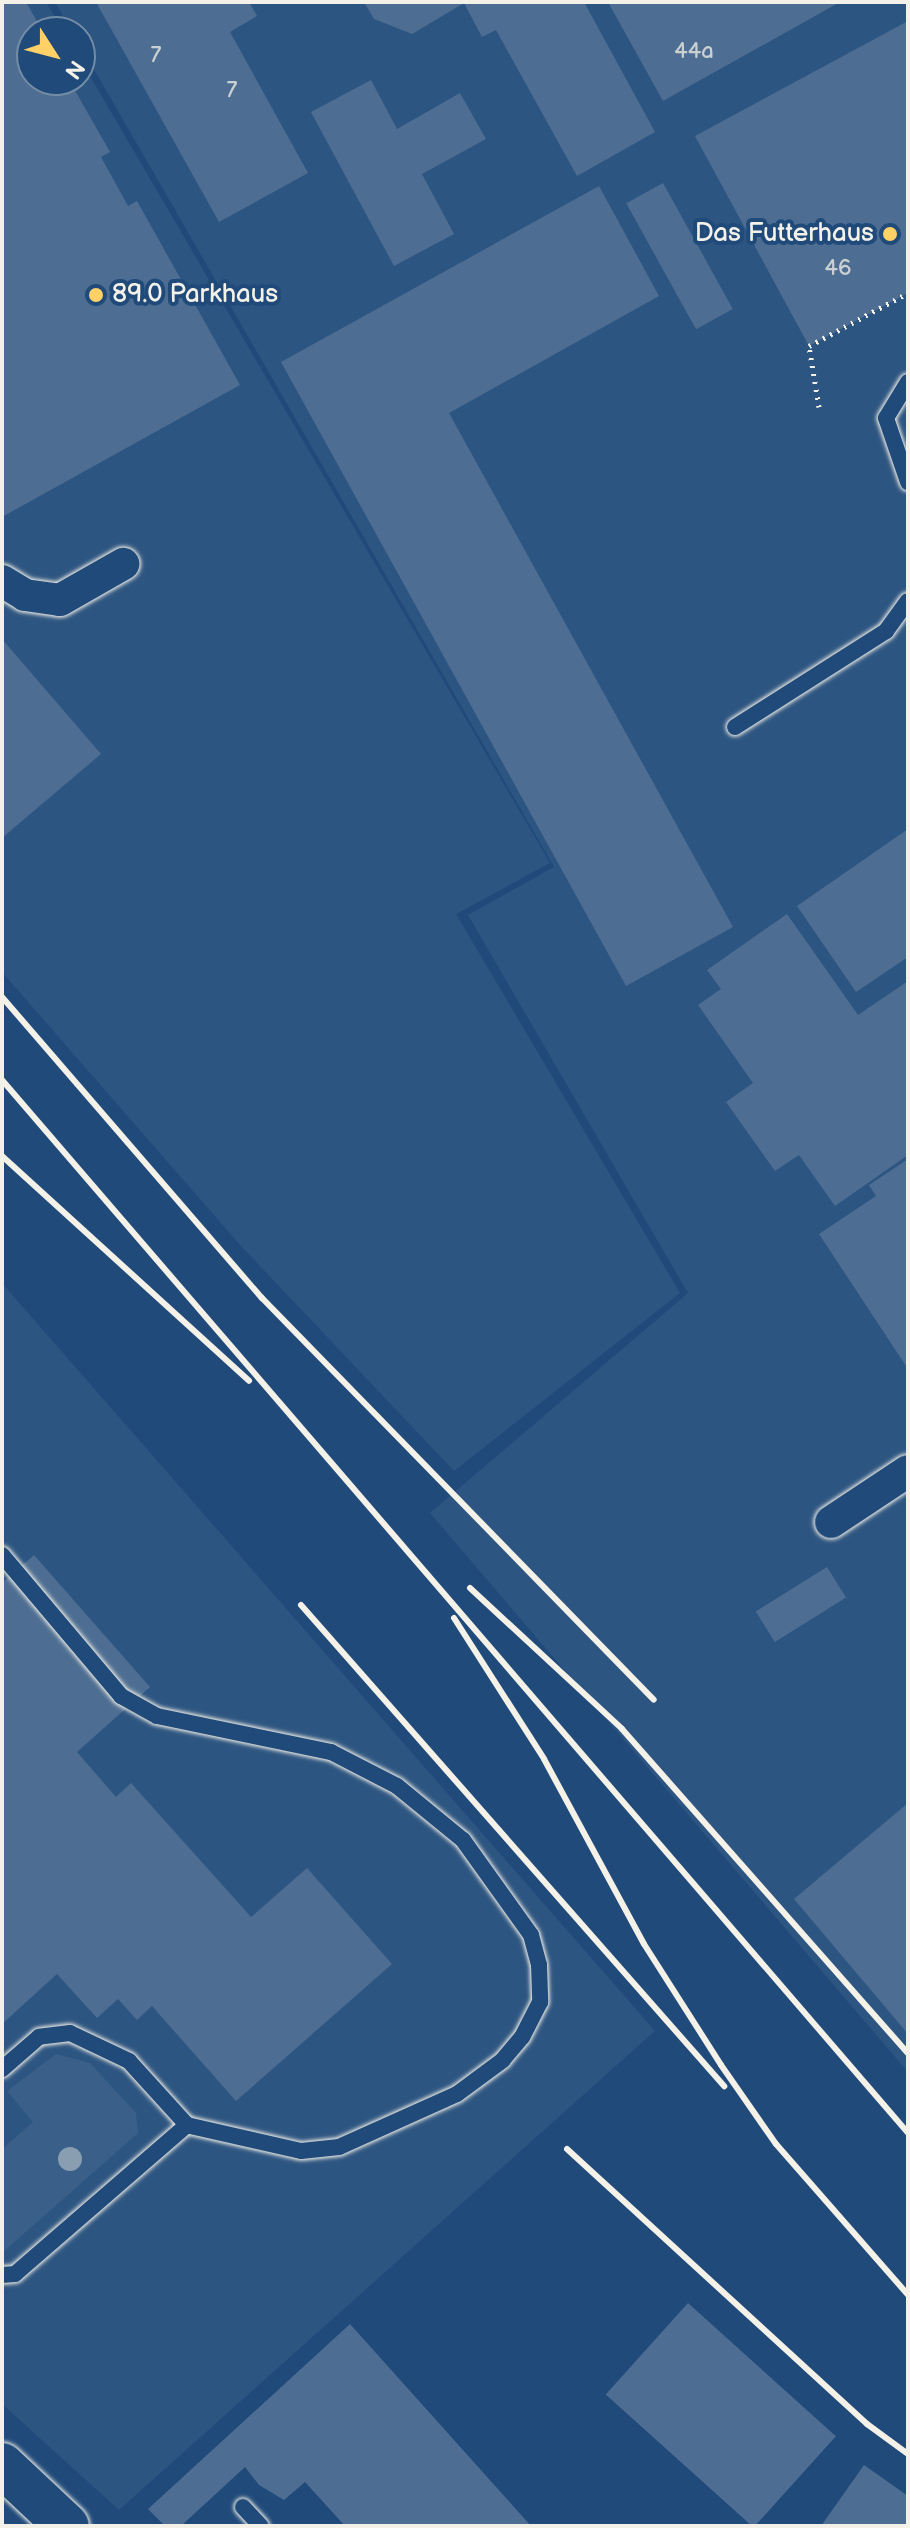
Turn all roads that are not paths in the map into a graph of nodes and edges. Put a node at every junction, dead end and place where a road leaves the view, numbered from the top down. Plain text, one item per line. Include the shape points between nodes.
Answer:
1 (908, 382) edge
2 (908, 482) edge
3 (123, 564) dead end
4 (2, 581) edge
5 (908, 601) edge
6 (735, 727) dead end
7 (908, 1471) edge
8 (831, 1522) dead end
9 (2, 1555) edge
10 (2, 2069) edge
11 (187, 2125) junction
12 (2, 2275) edge
13 (2, 2465) edge
14 (243, 2507) dead end
15 (67, 2526) edge
16 (261, 2526) edge

1 - 2 lane via 886,418
3 - 4 street via 60,600 25,595
5 - 6 lane via 886,631
7 - 8 street
9 - 11 lane via 121,1696 157,1716 331,1752 397,1786 463,1840 531,1935 540,2002 503,2060 457,2094 339,2147 301,2151
10 - 11 lane via 39,2037 70,2033 129,2061
11 - 12 lane via 15,2274
13 - 15 main road
14 - 16 lane

